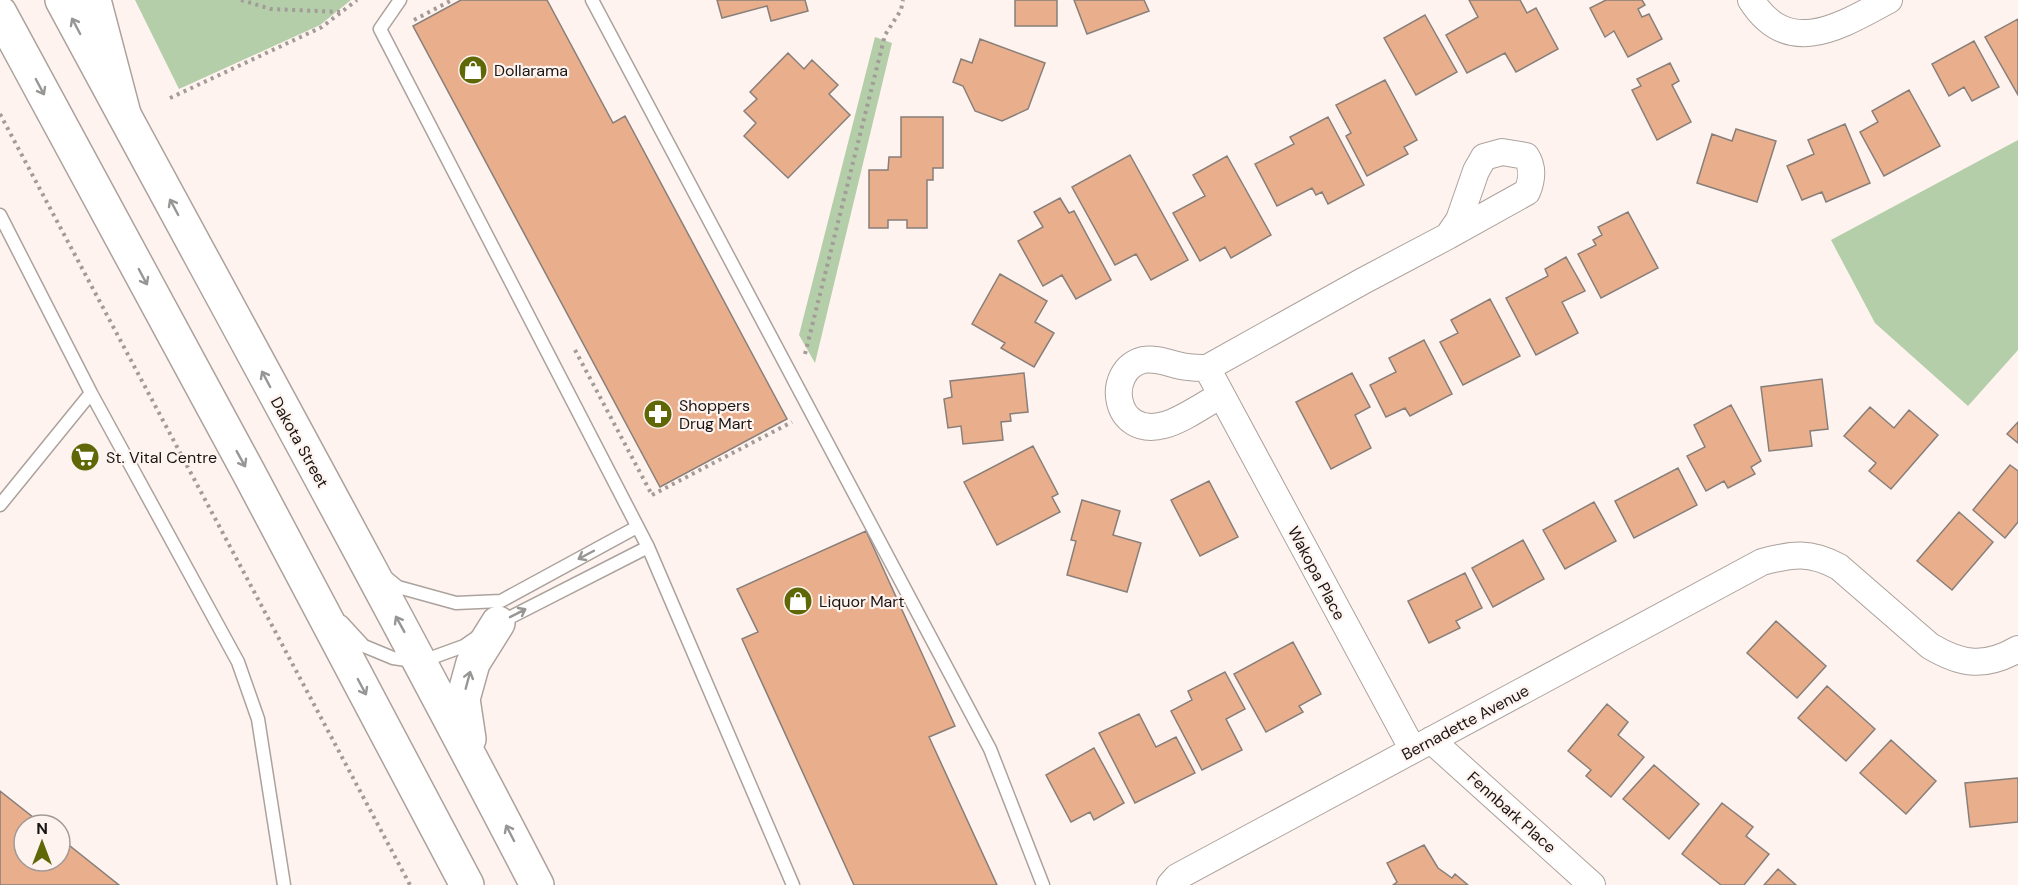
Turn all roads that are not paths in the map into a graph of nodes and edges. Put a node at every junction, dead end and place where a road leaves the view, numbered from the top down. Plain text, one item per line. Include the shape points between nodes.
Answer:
1 (62, 0) edge
2 (94, 0) edge
3 (400, 0) edge
4 (592, 0) edge
5 (1751, 0) edge
6 (1889, 0) edge
7 (4, 24) edge
8 (124, 114) junction
9 (0, 215) edge
10 (1448, 236) dead end
11 (1207, 368) junction
12 (91, 393) junction
13 (1221, 395) junction
14 (0, 505) edge
15 (637, 527) junction
16 (648, 547) junction
17 (364, 558) junction
18 (310, 588) junction
19 (498, 623) junction
20 (2018, 649) edge
21 (420, 662) junction
22 (1422, 745) junction
23 (472, 759) junction
24 (284, 885) edge
25 (467, 885) edge
26 (537, 885) edge
27 (793, 885) edge
28 (1043, 885) edge
29 (1170, 885) edge
30 (1592, 885) edge

8 -> 1 main road, Dakota Street
2 - 8 main road
3 - 15 lane via 380,29
4 - 28 lane via 990,749
5 - 6 street via 1771,23 1800,34 1821,33 1840,26
7 -> 18 main road
17 -> 8 main road, Dakota Street
9 - 12 lane
10 - 11 street
11 - 13 street, Wakopa Place
11 - 13 street via 1155,359 1131,365 1119,388 1126,417 1136,424 1166,425
12 - 14 lane
12 - 24 lane via 238,662 258,719
13 - 22 street, Wakopa Place
15 - 16 lane
15 -> 17 lane via 501,601 456,603 398,587
19 -> 16 lane
16 - 27 lane
21 -> 17 main road, Dakota Street
18 - 21 lane via 364,646 393,658
18 -> 25 main road
19 - 21 lane via 464,646
23 -> 19 main road via 463,699 473,663
20 - 22 street, Bernadette Avenue via 1999,659 1978,663 1948,656 1930,646 1839,567 1824,558 1800,554 1762,562
21 - 23 main road, Dakota Street
22 - 29 street, Bernadette Avenue via 1177,877
22 - 30 street, Fennbark Place
26 -> 23 main road, Dakota Street

